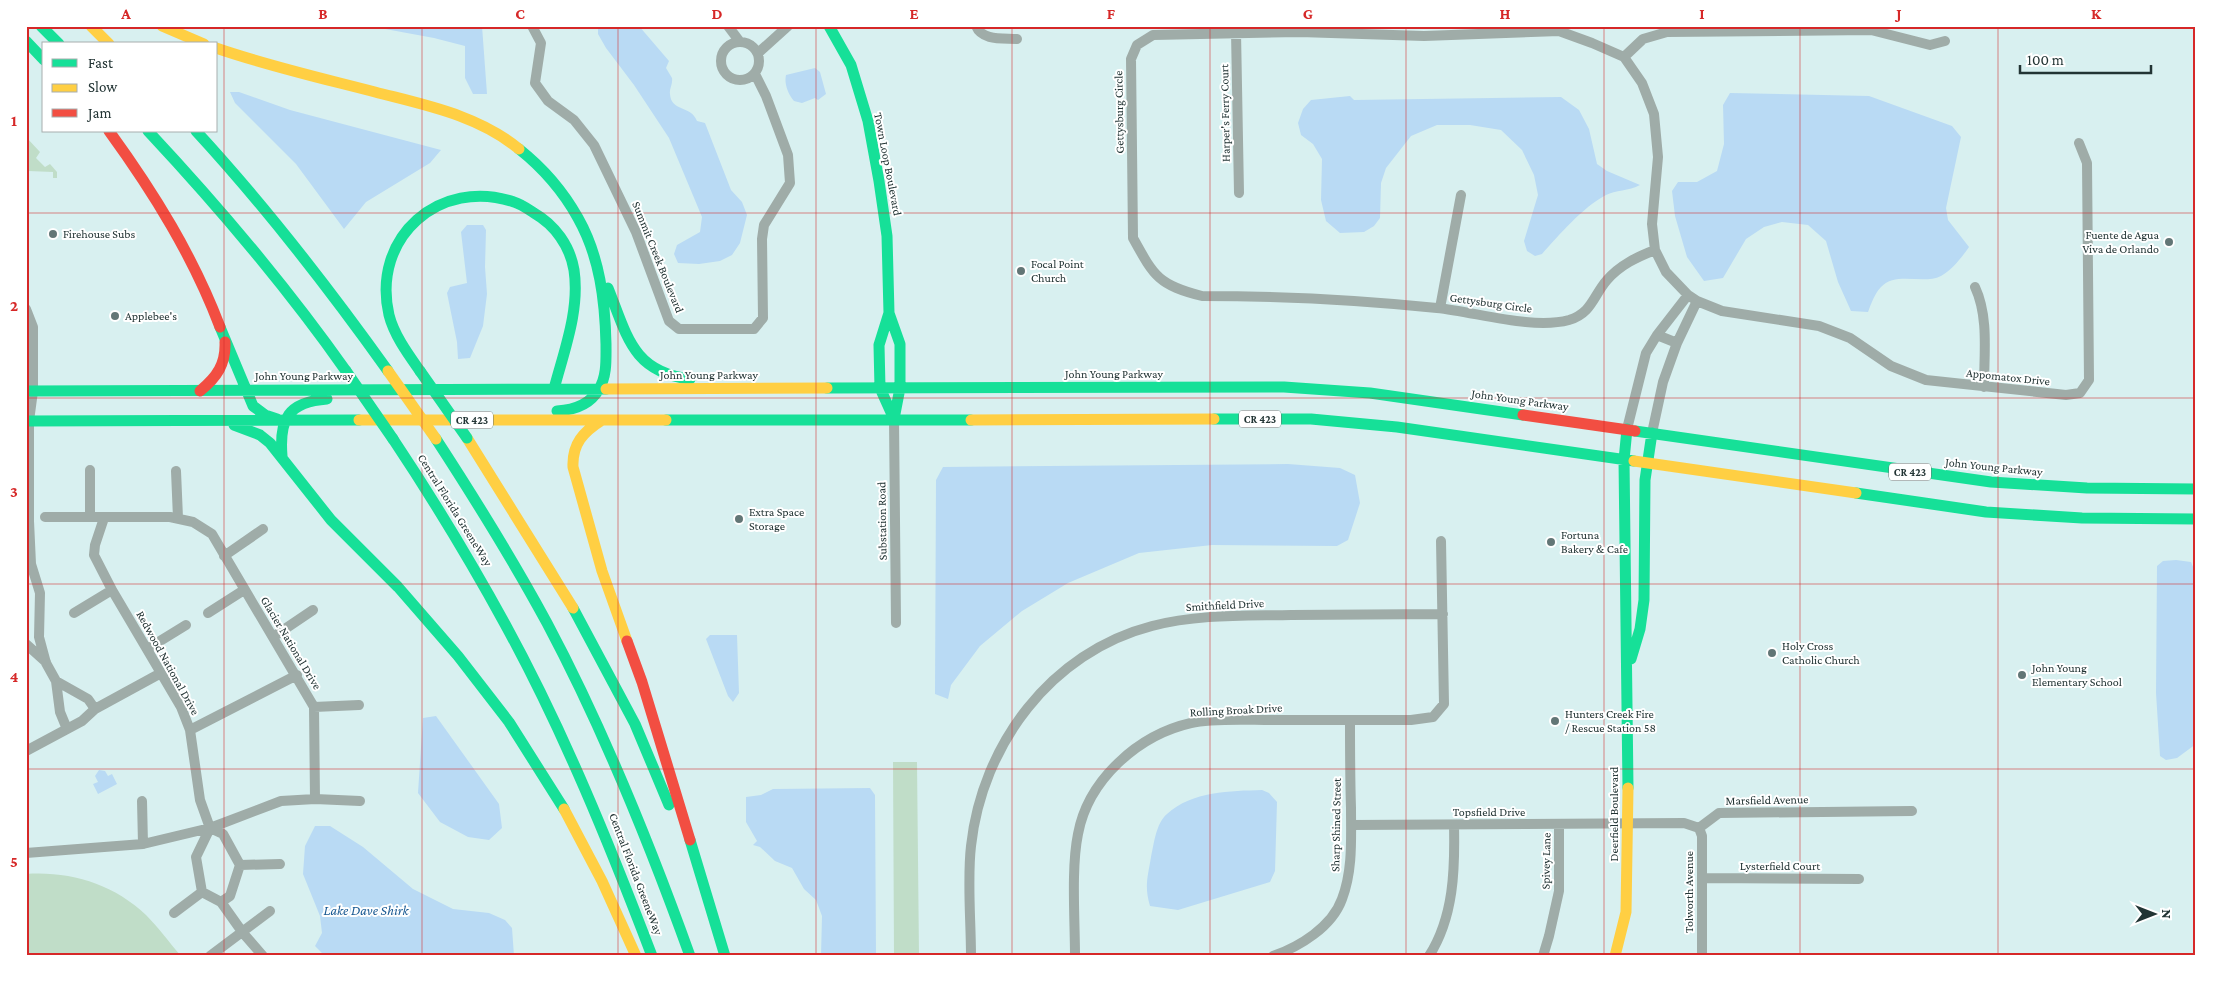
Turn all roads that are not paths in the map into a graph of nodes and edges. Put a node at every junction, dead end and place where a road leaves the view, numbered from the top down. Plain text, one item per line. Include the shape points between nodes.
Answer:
1 (41, 26) edge
2 (91, 26) edge
3 (162, 26) edge
4 (532, 26) edge
5 (728, 26) edge
6 (788, 26) edge
7 (829, 26) edge
8 (976, 26) edge
9 (1559, 29) edge
10 (1236, 32) junction
11 (1017, 38) dead end
12 (26, 41) edge
13 (1945, 41) dead end
14 (57, 42) edge
15 (107, 42) edge
16 (199, 42) edge
17 (740, 42) junction
18 (218, 49) edge
19 (758, 53) junction
20 (1624, 57) junction
21 (42, 58) edge
22 (755, 74) junction
23 (110, 132) edge
24 (149, 132) edge
25 (197, 132) edge
26 (2079, 143) dead end
27 (1239, 193) dead end
28 (1461, 195) dead end
29 (1655, 250) junction
30 (598, 264) junction
31 (1975, 287) dead end
32 (1692, 298) junction
33 (1440, 308) junction
34 (26, 309) edge
35 (890, 313) junction
36 (1657, 335) junction
37 (225, 339) junction
38 (1677, 343) junction
39 (1984, 387) junction
40 (832, 388) junction
41 (880, 388) junction
42 (900, 388) junction
43 (497, 389) junction
44 (554, 389) junction
45 (601, 389) junction
46 (29, 391) edge
47 (200, 391) junction
48 (245, 391) junction
49 (894, 419) junction
50 (349, 420) junction
51 (602, 420) junction
52 (28, 421) edge
53 (219, 421) junction
54 (282, 421) junction
55 (1627, 429) junction
56 (1652, 433) junction
57 (282, 456) junction
58 (1624, 460) junction
59 (1647, 463) junction
60 (90, 470) dead end
61 (176, 471) dead end
62 (2196, 489) edge
63 (45, 517) dead end
64 (90, 518) junction
65 (104, 518) junction
66 (178, 518) junction
67 (2196, 519) edge
68 (28, 524) edge
69 (263, 529) dead end
70 (1441, 541) dead end
71 (224, 556) junction
72 (112, 590) junction
73 (244, 590) junction
74 (313, 610) dead end
75 (74, 613) dead end
76 (208, 613) dead end
77 (1443, 614) junction
78 (896, 622) dead end
79 (186, 625) dead end
80 (273, 637) junction
81 (26, 644) edge
82 (146, 649) junction
83 (46, 663) junction
84 (1627, 672) junction
85 (161, 673) junction
86 (297, 675) junction
87 (56, 681) junction
88 (360, 705) dead end
89 (314, 707) junction
90 (95, 709) junction
91 (1350, 720) junction
92 (66, 729) junction
93 (190, 730) junction
94 (26, 751) edge
95 (315, 799) junction
96 (142, 801) dead end
97 (360, 801) dead end
98 (1912, 811) dead end
99 (1628, 822) junction
100 (1454, 824) junction
101 (1559, 824) junction
102 (1351, 825) junction
103 (210, 828) junction
104 (1699, 828) junction
105 (143, 844) junction
106 (26, 853) edge
107 (280, 864) dead end
108 (240, 865) junction
109 (701, 877) junction
110 (1702, 878) junction
111 (1859, 878) dead end
112 (202, 892) junction
113 (221, 902) junction
114 (270, 911) dead end
115 (174, 914) dead end
116 (243, 933) junction
117 (210, 956) edge
118 (263, 956) edge
119 (636, 956) edge
120 (652, 956) edge
121 (690, 956) edge
122 (725, 956) edge
123 (971, 956) edge
124 (1075, 956) edge
125 (1273, 956) edge
126 (1429, 956) edge
127 (1542, 956) edge
128 (1615, 956) edge
129 (1702, 956) edge

1 - 14 main road
2 - 15 main road
3 - 16 main road
4 - 22 street, Summit Creek Boulevard via 541,42 535,83 548,100 574,120 594,145 636,232 669,321 679,329 754,329 763,318 764,225 790,183 788,155
5 - 17 street
6 - 19 street
7 - 35 main road, Town Loop Boulevard via 851,65 868,121 887,236
8 - 11 street via 989,37
9 - 10 street, Gettysburg Circle via 1424,36
9 - 20 street, Gettysburg Circle
10 - 27 street, Harper's Ferry Court
10 - 33 street, Gettysburg Circle via 1153,35 1137,45 1132,59 1133,238 1146,262 1161,281 1202,296 1347,299
12 - 21 main road
13 - 20 street via 1930,45 1871,30 1668,32 1643,39
17 - 19 street via 751,45
17 - 22 street via 724,50 722,70 738,81
18 - 30 main road via 452,112 492,130 535,163 564,196 587,236
19 - 22 street via 759,64
20 - 29 street via 1642,83 1654,114 1658,157 1652,224
23 - 37 main road via 175,228
24 - 120 main road, Central Florida GreeneWay, bridge via 270,269 322,336 423,483 476,570 543,694 602,825
25 - 121 main road, Central Florida GreeneWay, bridge via 326,284 458,471 507,552 575,678 636,811
26 - 39 street, Appomatox Drive via 2087,163 2089,380 2080,393 2066,395
28 - 33 street
29 - 32 street via 1666,272
29 - 33 street, Gettysburg Circle via 1630,260 1608,280 1585,314 1568,320 1544,323
30 - 40 main road via 637,356 658,374 678,379 790,379
30 - 45 main road via 605,313 606,364
31 - 39 street via 1983,314
32 - 36 street
32 - 38 street
32 - 39 street, Appomatox Drive via 1722,311 1819,326 1850,338 1891,366 1926,380
34 - 46 street via 32,327
35 - 41 main road, Town Loop Boulevard via 879,345
35 - 42 main road, Town Loop Boulevard via 900,344
36 - 38 street
36 - 55 street via 1646,352
37 - 47 main road via 226,354 219,374
37 - 48 main road
38 - 56 street via 1663,382
40 - 41 main road, John Young Parkway / CR 423
40 - 45 main road, John Young Parkway / CR 423
41 - 42 main road, John Young Parkway / CR 423
41 - 49 main road, Town Loop Boulevard
42 - 49 main road, Town Loop Boulevard
42 - 55 main road, John Young Parkway / CR 423 via 1284,388 1370,393
43 - 44 main road, John Young Parkway / CR 423
43 - 48 main road, John Young Parkway / CR 423
43 - 54 main road via 467,399 309,400 301,403
44 - 45 main road, John Young Parkway / CR 423
44 - 109 main road, bridge via 576,300 576,284 571,256 550,224 522,204 495,196 469,195 424,214 397,243 390,261 385,296 388,313 401,343 467,438 577,617 635,724
45 - 50 main road via 582,407 571,411 369,411
46 - 47 main road, John Young Parkway / CR 423
46 - 52 street
47 - 48 main road, John Young Parkway / CR 423
48 - 54 main road via 253,406
49 - 51 main road, CR 423
49 - 58 main road, CR 423 via 1311,419 1397,427
49 - 78 street, Substation Road
50 - 51 main road, CR 423
50 - 54 main road, CR 423
51 - 109 main road via 577,440 572,455 573,467 602,571 642,682
52 - 53 main road, CR 423
52 - 68 street
53 - 54 main road, CR 423
53 - 57 main road via 260,435
54 - 57 main road
55 - 56 main road, John Young Parkway / CR 423
55 - 58 main road, Deerfield Boulevard
56 - 59 main road, Deerfield Boulevard
56 - 62 main road, John Young Parkway / CR 423 via 1991,482 2087,488
57 - 119 main road via 331,520 398,587 458,656 509,722 560,802 602,881
58 - 59 main road, CR 423
58 - 84 main road, Deerfield Boulevard
59 - 67 main road, CR 423 via 1986,512 2082,518
59 - 84 main road, Deerfield Boulevard via 1644,600 1640,629
60 - 64 street
61 - 66 street
63 - 64 street, Glacier National Drive
64 - 65 street, Glacier National Drive
65 - 66 street, Glacier National Drive
65 - 72 street, Redwood National Drive via 94,555
66 - 71 street, Glacier National Drive via 193,522 212,534
68 - 83 street via 31,564 40,593 39,637
69 - 71 street
70 - 77 street
71 - 73 street, Glacier National Drive
72 - 75 street
72 - 82 street, Redwood National Drive
73 - 76 street
73 - 80 street, Glacier National Drive
74 - 80 street
77 - 91 street, Rolling Broak Drive via 1444,704 1433,718
77 - 123 street, Smithfield Drive via 1190,618 1151,626 1108,642 1072,665 1039,694 1014,724 992,767 981,798 971,847
79 - 82 street
80 - 86 street, Glacier National Drive
81 - 83 street
82 - 85 street, Redwood National Drive
83 - 87 street
84 - 99 main road, Deerfield Boulevard
85 - 90 street
85 - 93 street, Redwood National Drive
86 - 89 street, Glacier National Drive
86 - 93 street
87 - 90 street via 88,699
87 - 92 street
88 - 89 street
89 - 95 street, Glacier National Drive
90 - 92 street
91 - 102 street, Sharp Shined Street
91 - 124 street, Rolling Broak Drive via 1192,723 1142,744 1122,759 1099,785 1078,834
92 - 94 street
93 - 103 street, Redwood National Drive via 200,800
95 - 97 street
95 - 103 street via 281,801
96 - 105 street
98 - 104 street, Marsfield Avenue via 1719,813
99 - 101 street, Topsfield Drive
99 - 104 street via 1684,823
99 - 128 main road, Deerfield Boulevard via 1626,912
100 - 101 street, Topsfield Drive
100 - 102 street, Topsfield Drive
100 - 126 street via 1455,864 1450,902
101 - 127 street, Spivey Lane via 1558,891
102 - 125 street, Sharp Shined Street via 1350,868 1342,901 1314,934
103 - 105 street
103 - 108 street via 223,834
103 - 112 street via 196,857
104 - 110 street, Tolworth Avenue via 1702,836
105 - 106 street
107 - 108 street
108 - 113 street via 230,896
109 - 122 main road
110 - 111 street, Lysterfield Court
110 - 129 street, Tolworth Avenue
112 - 113 street
112 - 115 street
113 - 116 street
114 - 116 street
116 - 117 street
116 - 118 street

